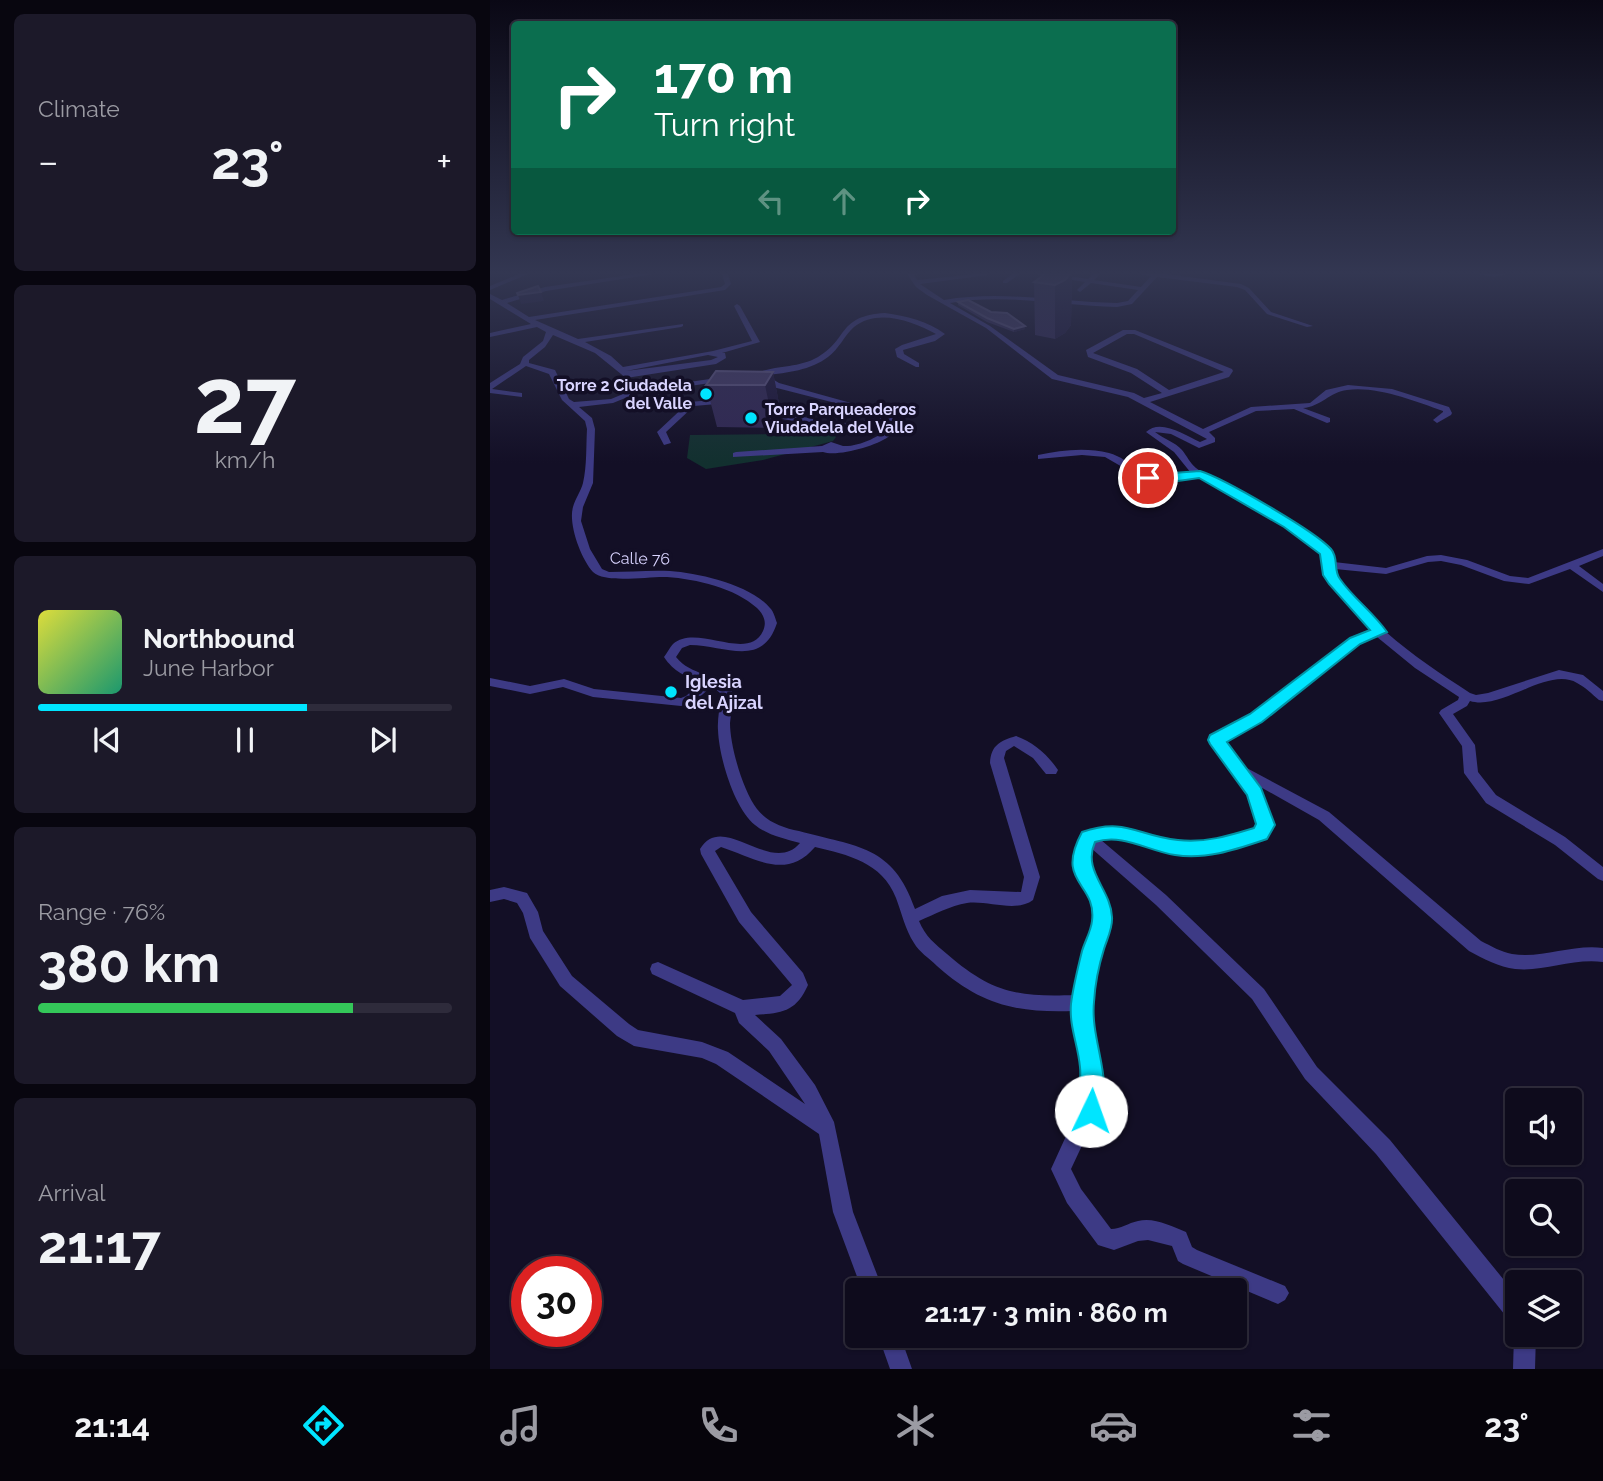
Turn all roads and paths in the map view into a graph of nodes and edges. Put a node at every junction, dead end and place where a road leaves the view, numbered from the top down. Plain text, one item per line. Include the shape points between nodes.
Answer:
1 (550, 335) joint
2 (618, 335) edge
3 (752, 335) edge
4 (845, 335) edge
5 (940, 335) edge
6 (999, 335) edge
7 (1121, 335) edge
8 (1142, 335) edge
9 (579, 341) junction
10 (524, 363) junction
11 (916, 365) dead end
12 (624, 373) junction
13 (761, 374) junction
14 (748, 376) edge
15 (735, 378) edge
16 (490, 379) edge
17 (776, 385) junction
18 (490, 389) edge
19 (765, 393) edge
20 (631, 394) junction
21 (1169, 394) junction
22 (519, 395) dead end
23 (733, 399) edge
24 (1144, 401) junction
25 (600, 402) junction
26 (571, 405) junction
27 (1291, 406) junction
28 (884, 411) junction
29 (583, 413) junction
30 (786, 417) dead end
31 (1327, 420) dead end
32 (1437, 420) dead end
33 (1203, 432) junction
34 (667, 443) dead end
35 (736, 455) dead end
36 (1041, 457) dead end
37 (1200, 474) junction
38 (1603, 552) edge
39 (1331, 565) junction
40 (1571, 565) junction
41 (1603, 589) edge
42 (1379, 632) junction
43 (711, 680) junction
44 (490, 682) edge
45 (1465, 696) junction
46 (1603, 696) edge
47 (1240, 769) junction
48 (1051, 770) dead end
49 (1088, 837) junction
50 (811, 841) junction
51 (1603, 875) edge
52 (490, 897) edge
53 (911, 918) junction
54 (1603, 955) edge
55 (658, 969) dead end
56 (1082, 1003) junction
57 (741, 1008) junction
58 (827, 1129) junction
59 (868, 1278) edge
60 (1278, 1293) dead end
61 (1505, 1297) edge
62 (1525, 1347) edge
63 (894, 1348) edge
64 (901, 1369) edge
65 (1524, 1369) edge

1 - 9 street
1 - 10 street
2 - 9 street
3 - 12 street via 756,342 716,352 722,358
4 - 13 street via 815,361
5 - 11 street via 899,349 900,355
6 - 24 street via 1055,377
7 - 21 street via 1089,352 1135,371
8 - 21 street via 1229,370 1226,375
9 - 12 street
10 - 16 street
10 - 18 street
10 - 26 street via 552,372
12 - 20 street
13 - 14 street
13 - 17 street
15 - 20 street
17 - 19 street
17 - 28 street
18 - 22 street
20 - 25 street
21 - 24 street
23 - 34 street via 692,404 661,432
24 - 33 street
25 - 26 street
25 - 29 street
26 - 29 street
27 - 31 street
27 - 32 street via 1312,405 1338,389 1363,387 1441,406 1448,413
27 - 33 street via 1254,409
28 - 30 street via 870,422 844,425
28 - 35 street via 895,424 891,432 872,441
29 - 43 street, Calle 76 via 592,429 589,483 576,521 598,572 682,575 745,595 768,610 768,635 756,645 736,648 697,640 674,649 670,657 676,666
33 - 37 street via 1211,438 1205,445 1160,428 1150,432
36 - 37 street via 1102,454 1155,479
37 - 39 street via 1289,524 1326,551
38 - 40 street
39 - 40 street via 1386,570 1441,558 1529,581
39 - 42 street via 1330,575 1336,584
40 - 41 street
42 - 45 street
42 - 47 street via 1355,641 1256,718 1216,740
43 - 44 street via 681,702 593,693 564,683 530,690
43 - 50 street via 726,691 725,736 736,777 754,816 770,827
45 - 46 street via 1489,697 1559,674 1579,678
45 - 51 street via 1463,703 1445,713 1468,745 1471,772 1491,799 1560,841
47 - 49 street via 1266,825 1252,838 1195,849 1125,833
47 - 54 street via 1324,816 1475,946 1498,958 1520,962 1584,951
48 - 53 street via 1016,741 1001,745 996,752 1032,877 1028,895 1023,899 970,896
49 - 56 street via 1080,854 1083,871 1101,904 1103,921
49 - 61 street via 1258,994 1311,1073 1382,1147
50 - 53 street via 865,853 879,863 908,903
50 - 57 street via 800,855 785,859 768,858 721,841 707,849 744,917 800,985 797,994 782,1006
52 - 58 street via 522,898 536,933 566,981 634,1038 702,1049 722,1058
53 - 56 street via 921,942 989,995 1022,1003
55 - 57 street
56 - 60 street via 1093,1102 1090,1119 1079,1130 1061,1169 1074,1196 1105,1238 1118,1240 1139,1230 1157,1231 1179,1239 1185,1254 1203,1264
57 - 58 street via 809,1091
58 - 59 street via 843,1212
62 - 65 street
63 - 64 street

